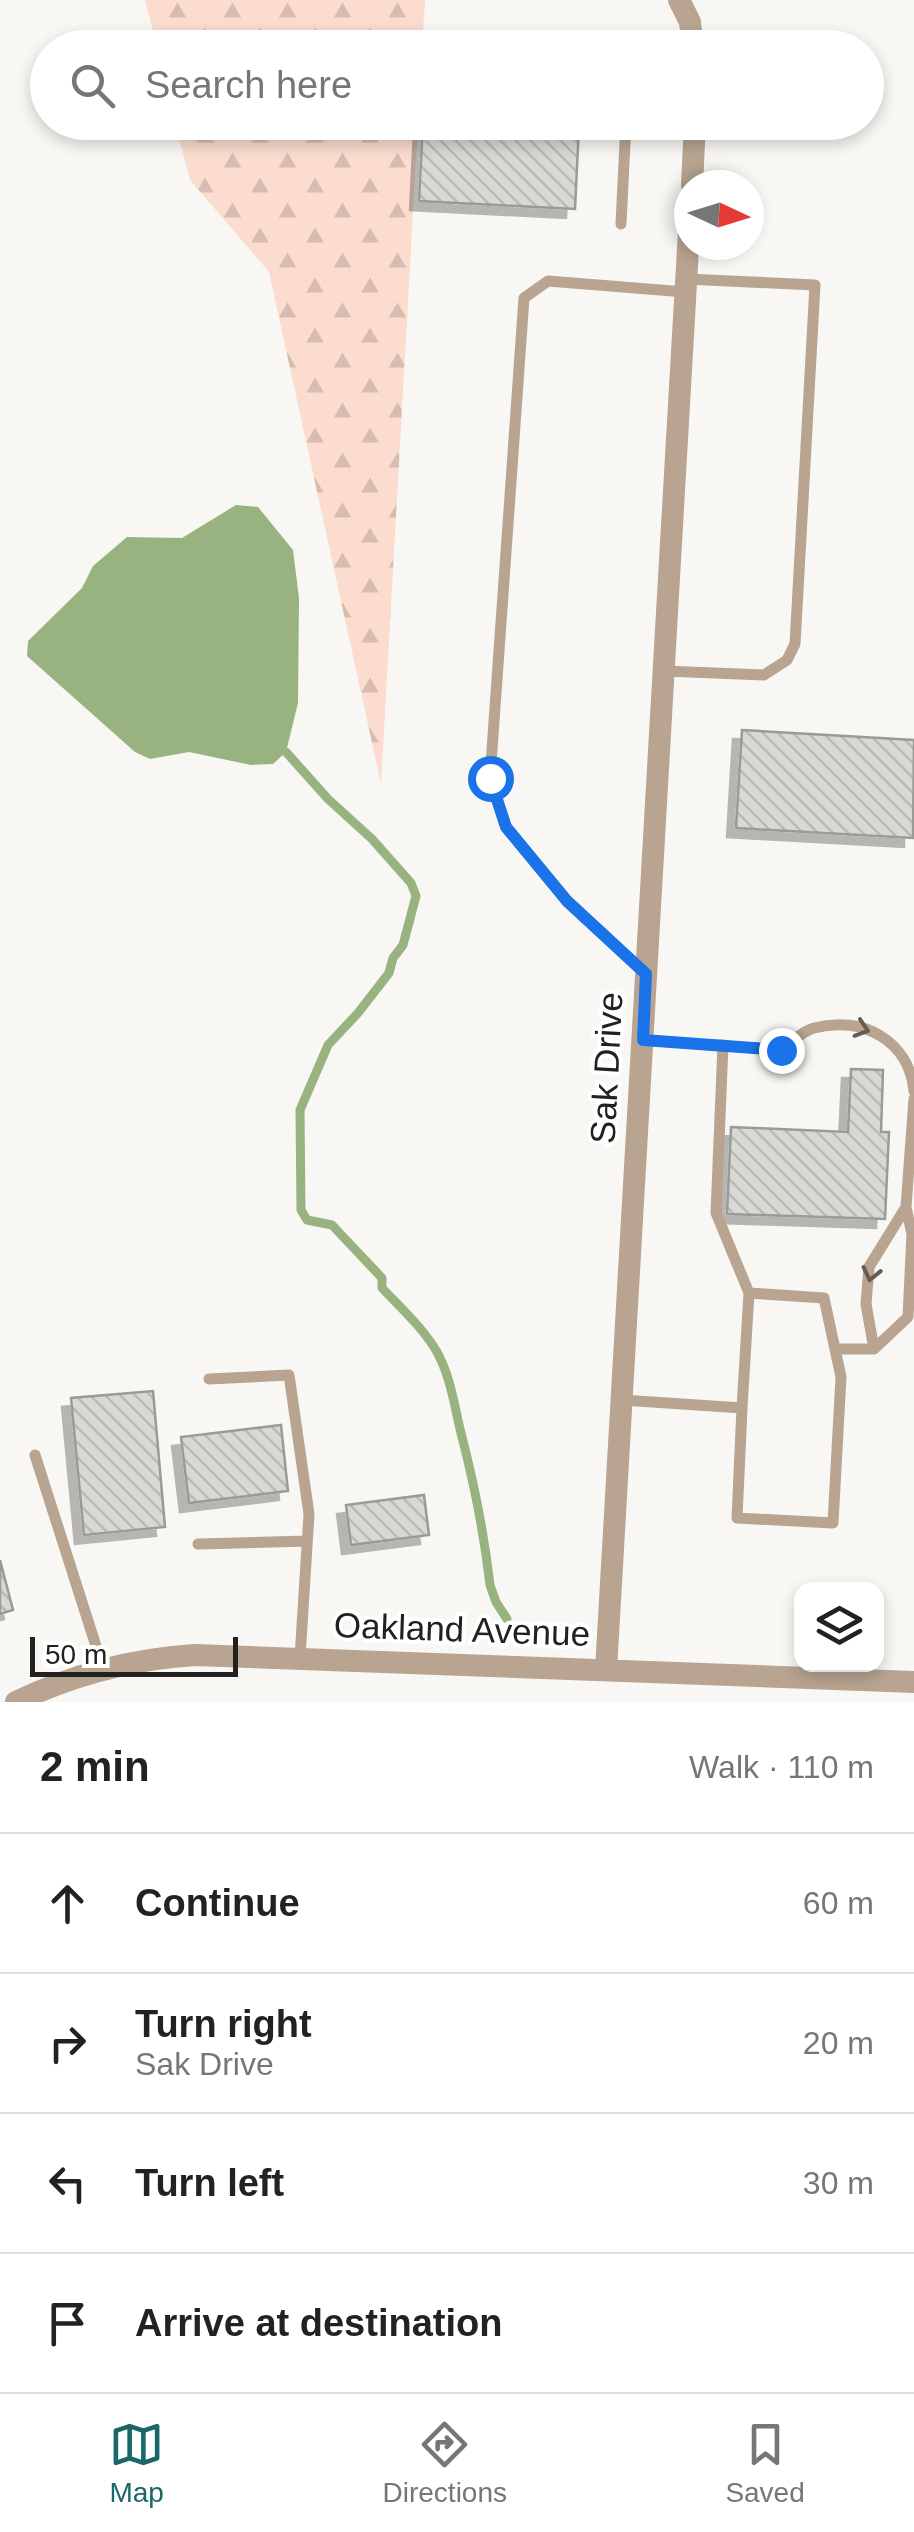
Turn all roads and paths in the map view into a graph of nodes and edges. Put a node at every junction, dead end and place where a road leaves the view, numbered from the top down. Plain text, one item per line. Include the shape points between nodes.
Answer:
1 (679, 0) edge
2 (691, 30) edge
3 (625, 140) edge
4 (694, 140) edge
5 (693, 170) edge
6 (621, 224) dead end
7 (687, 260) edge
8 (686, 286) junction
9 (664, 671) junction
10 (646, 974) junction
11 (643, 1040) junction
12 (723, 1045) junction
13 (914, 1091) edge
14 (914, 1099) edge
15 (906, 1206) junction
16 (749, 1294) junction
17 (835, 1348) junction
18 (874, 1350) junction
19 (209, 1379) dead end
20 (622, 1400) junction
21 (742, 1408) junction
22 (35, 1455) dead end
23 (307, 1541) junction
24 (198, 1544) dead end
25 (300, 1658) junction
26 (103, 1668) junction
27 (606, 1670) junction
28 (914, 1682) edge
29 (16, 1702) edge

1 - 2 street
3 - 6 lane
4 - 5 street
7 - 8 street, Sak Drive
8 - 9 street, Sak Drive
8 - 9 lane via 814,284 795,644 786,660 764,674
8 - 10 lane via 548,282 524,298 490,778 506,827 567,901
9 - 10 street, Sak Drive
10 - 11 street, Sak Drive
11 - 12 lane
11 - 20 street, Sak Drive
12 -> 13 lane via 781,1050 810,1028 846,1024 878,1034 905,1055
12 - 16 lane via 716,1213
14 - 15 lane
15 -> 18 lane via 869,1267 866,1304
15 - 18 lane via 912,1234 908,1317
16 - 17 lane via 824,1298
16 - 21 lane
17 - 18 lane
17 - 21 lane via 841,1377 834,1522 736,1518
19 - 23 lane via 289,1374
20 - 21 lane
20 - 27 street, Sak Drive
22 - 26 lane
23 - 24 lane
23 - 25 lane
25 - 26 street, Oakland Avenue via 195,1655
25 - 27 street, Oakland Avenue
26 - 29 street, Oakland Avenue
27 - 28 street, Oakland Avenue

